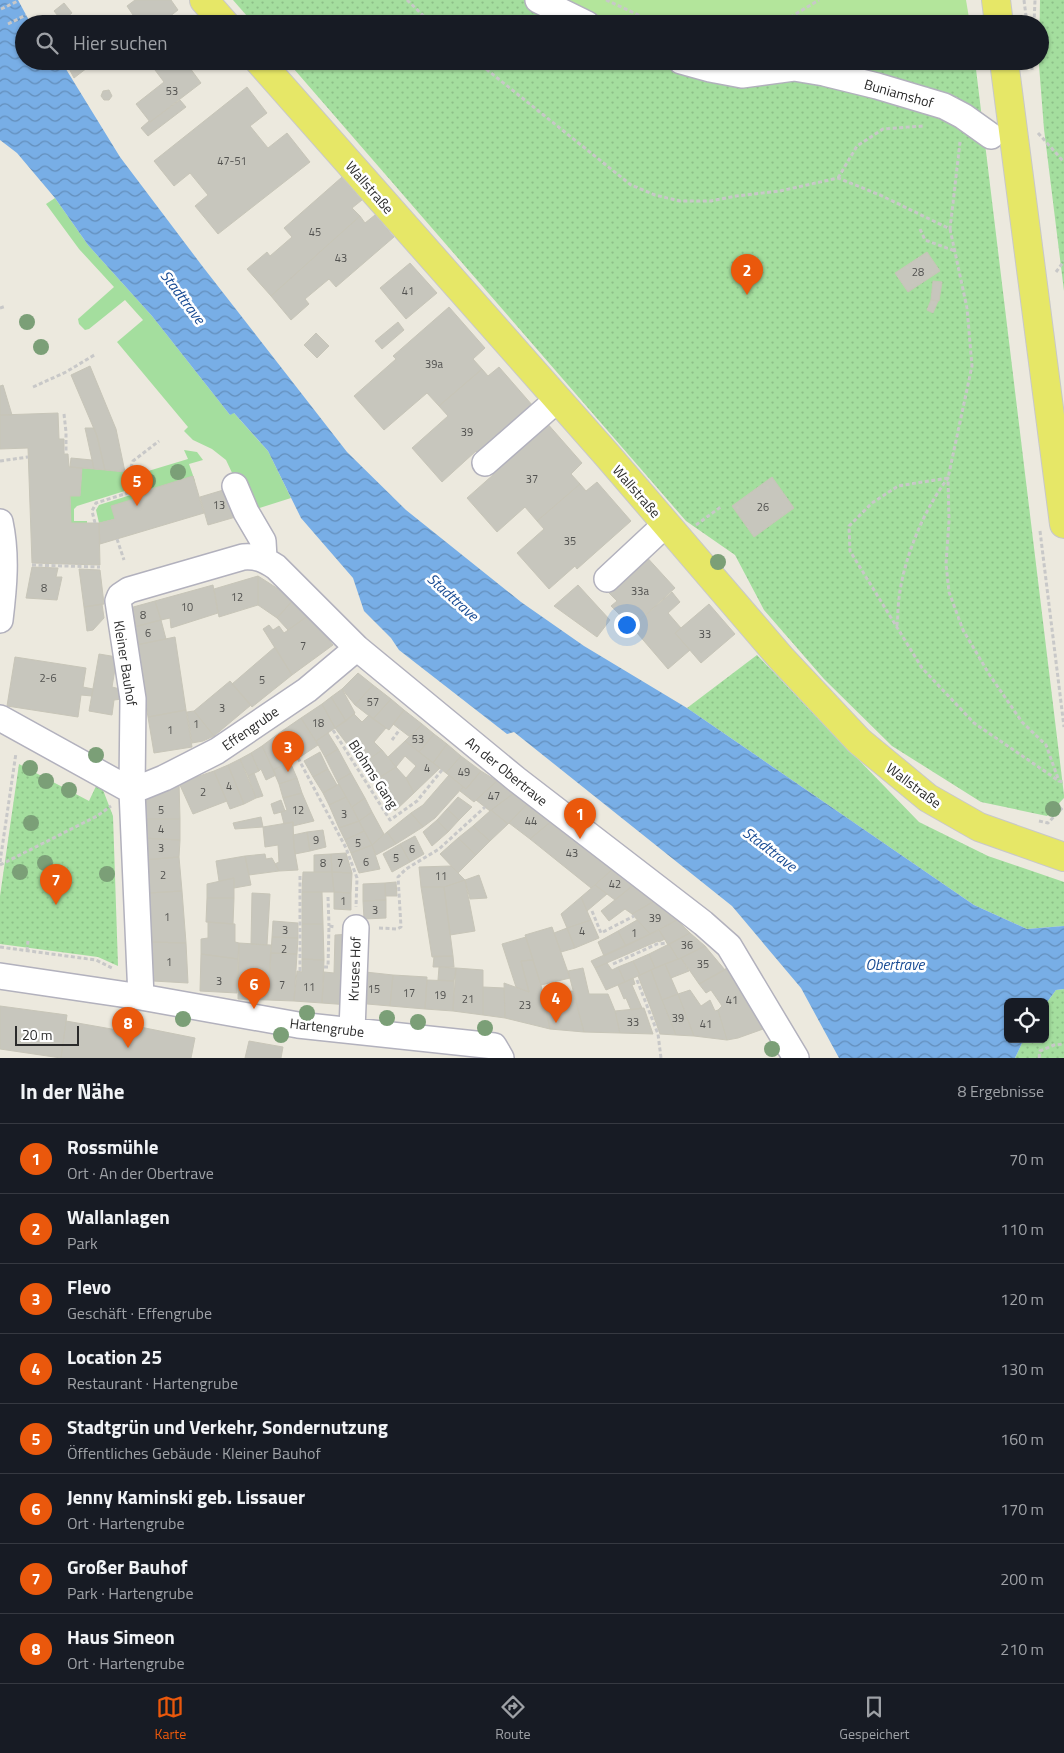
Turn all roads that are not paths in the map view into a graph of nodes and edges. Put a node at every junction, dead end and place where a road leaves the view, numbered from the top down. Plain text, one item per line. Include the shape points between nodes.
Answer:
1 (204, 0) edge
2 (538, 0) edge
3 (996, 0) edge
4 (217, 15) edge
5 (569, 15) edge
6 (998, 15) edge
7 (267, 70) edge
8 (715, 70) edge
9 (779, 70) edge
10 (809, 70) edge
11 (1005, 70) edge
12 (991, 136) dead end
13 (558, 399) junction
14 (485, 464) dead end
15 (234, 486) dead end
16 (0, 522) edge
17 (666, 524) junction
18 (1064, 524) edge
19 (264, 558) junction
20 (607, 579) dead end
21 (0, 620) edge
22 (356, 648) junction
23 (1, 718) edge
24 (132, 791) junction
25 (1064, 857) edge
26 (355, 920) road end
27 (0, 976) edge
28 (141, 997) junction
29 (352, 1030) junction
30 (501, 1058) edge
31 (795, 1058) edge

1 - 4 main road
2 - 5 street
3 - 6 main road
7 - 13 main road, Wallstraße
8 - 9 street, Buniamshof via 742,75
10 - 12 street, Buniamshof via 944,106
11 - 18 main road
13 - 14 street
13 - 17 main road, Wallstraße
15 - 19 street via 262,540
16 - 21 street via 5,564
17 - 20 street
17 - 25 main road, Wallstraße via 781,658 858,741 928,798 980,827
19 - 22 street, An der Obertrave
19 - 24 street, Kleiner Bauhof via 243,556 129,590 120,596 118,608 133,700
22 - 24 street, Effengrube via 307,690 217,751
22 - 31 street, An der Obertrave via 729,946
23 - 24 street
24 - 28 street
26 - 29 street, Kruses Hof
27 - 28 street, Hartengrube
28 - 29 street, Hartengrube via 298,1025
29 - 30 street, Hartengrube via 494,1046

